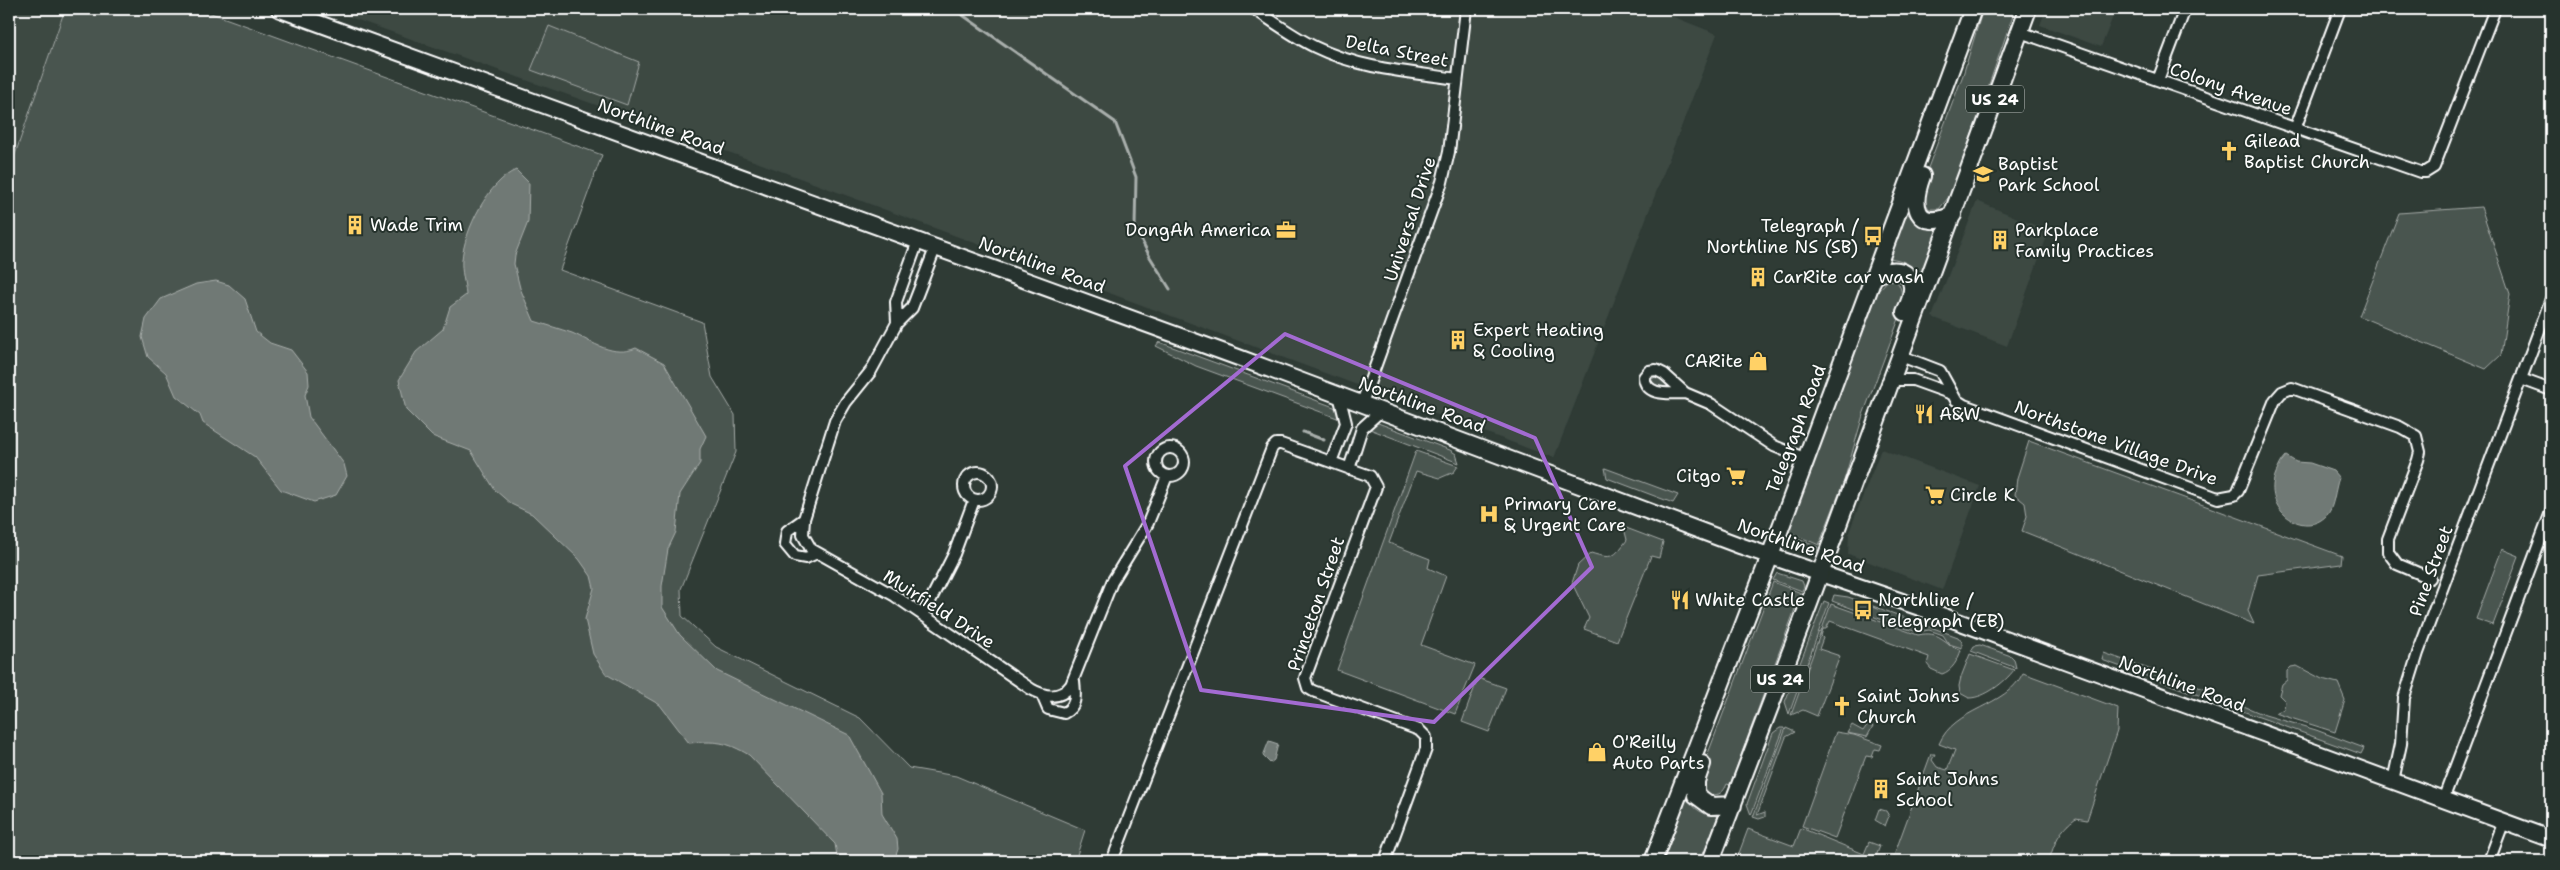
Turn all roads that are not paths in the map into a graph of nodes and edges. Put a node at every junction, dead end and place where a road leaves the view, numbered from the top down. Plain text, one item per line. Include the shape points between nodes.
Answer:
1 (279, 9) edge
2 (1254, 9) edge
3 (1466, 9) edge
4 (1973, 9) edge
5 (2020, 9) edge
6 (2028, 9) edge
7 (2186, 9) edge
8 (2340, 9) edge
9 (2495, 9) edge
10 (1966, 28) junction
11 (2017, 39) junction
12 (1457, 79) junction
13 (2158, 80) junction
14 (2295, 129) junction
15 (1953, 215) junction
16 (918, 240) junction
17 (936, 246) junction
18 (1874, 277) junction
19 (2551, 299) edge
20 (896, 323) junction
21 (1901, 356) junction
22 (2521, 379) junction
23 (1892, 380) junction
24 (2551, 390) edge
25 (1685, 393) dead end
26 (1339, 394) junction
27 (1952, 394) junction
28 (1362, 403) junction
29 (1382, 410) junction
30 (1806, 459) junction
31 (1331, 462) junction
32 (1861, 463) junction
33 (1349, 469) junction
34 (1167, 476) dead end
35 (974, 500) dead end
36 (2551, 512) edge
37 (804, 519) junction
38 (817, 553) junction
39 (1770, 556) junction
40 (1820, 573) junction
41 (2430, 578) dead end
42 (1758, 588) junction
43 (923, 615) junction
44 (1074, 680) junction
45 (1042, 695) junction
46 (2393, 781) junction
47 (2444, 800) junction
48 (1733, 805) junction
49 (2504, 821) junction
50 (2551, 839) edge
51 (1112, 861) edge
52 (1385, 861) edge
53 (1653, 861) edge
54 (1712, 861) edge
55 (2489, 861) edge

1 - 16 main road, Northline Road
2 - 12 street, Delta Street via 1302,41 1348,60 1378,68
3 - 12 street, Universal Drive
4 - 10 main road, Telegraph Road / US 24
5 - 11 main road
6 - 11 main road, US 24
7 - 13 street
8 - 14 street
9 - 14 street, Colony Avenue via 2432,170 2420,172
10 - 15 main road via 1958,80 1916,193 1915,206 1925,218 1936,220
10 - 18 main road, Telegraph Road / US 24
11 - 13 street, Colony Avenue
11 - 15 main road, US 24
12 - 28 street, Universal Drive via 1442,182
13 - 14 street, Colony Avenue
15 - 21 main road, US 24
16 - 17 main road, Northline Road
16 - 20 street via 896,302
17 - 20 street via 912,308
17 - 26 main road, Northline Road
18 - 30 main road, Telegraph Road / US 24
18 - 32 main road via 1888,270 1901,271 1912,283 1912,289 1868,412 1858,449
19 - 22 street, Pine Street
20 - 37 street via 871,371 835,421
21 - 23 main road, US 24
21 - 27 street, Northstone Village Drive via 1940,371
22 - 24 street
22 - 46 street, Pine Street via 2404,698 2401,744
23 - 27 street, Northstone Village Drive via 1913,380
23 - 32 main road, US 24
25 - 30 street via 1711,404 1774,446
26 - 28 main road, Northline Road
26 - 31 street via 1346,423
27 - 41 street, Northstone Village Drive via 1964,406 2218,498 2238,491 2275,400 2292,388 2400,427 2416,436 2420,452 2388,539 2388,552 2397,564
28 - 29 main road, Northline Road
29 - 33 street via 1362,428
29 - 39 main road, Northline Road
30 - 39 main road, Telegraph Road / US 24
31 - 33 street, Princeton Street
31 - 51 street, Princeton Street via 1281,444 1272,448
32 - 40 main road, US 24
33 - 52 street, Princeton Street via 1370,476 1376,487 1305,678 1308,688 1313,691 1419,730 1426,737 1426,749
34 - 44 street via 1148,523 1112,582
35 - 43 street via 951,560
36 - 47 street
37 - 38 street, Muirfield Drive via 804,540
37 - 38 street via 787,531 785,544 795,556 806,558
38 - 43 street, Muirfield Drive
39 - 40 main road, Northline Road
39 - 42 main road, Telegraph Road / US 24
40 - 46 main road, Northline Road
40 - 48 main road, US 24
42 - 48 main road via 1756,617 1695,789 1696,795 1711,806
42 - 53 main road, Telegraph Road / US 24
43 - 45 street, Muirfield Drive
44 - 45 street via 1064,693
44 - 45 street, Muirfield Drive via 1074,704 1064,713 1048,709
46 - 47 main road, Northline Road
47 - 49 main road, Northline Road
48 - 54 main road, US 24
49 - 50 main road, Northline Road
49 - 55 street

